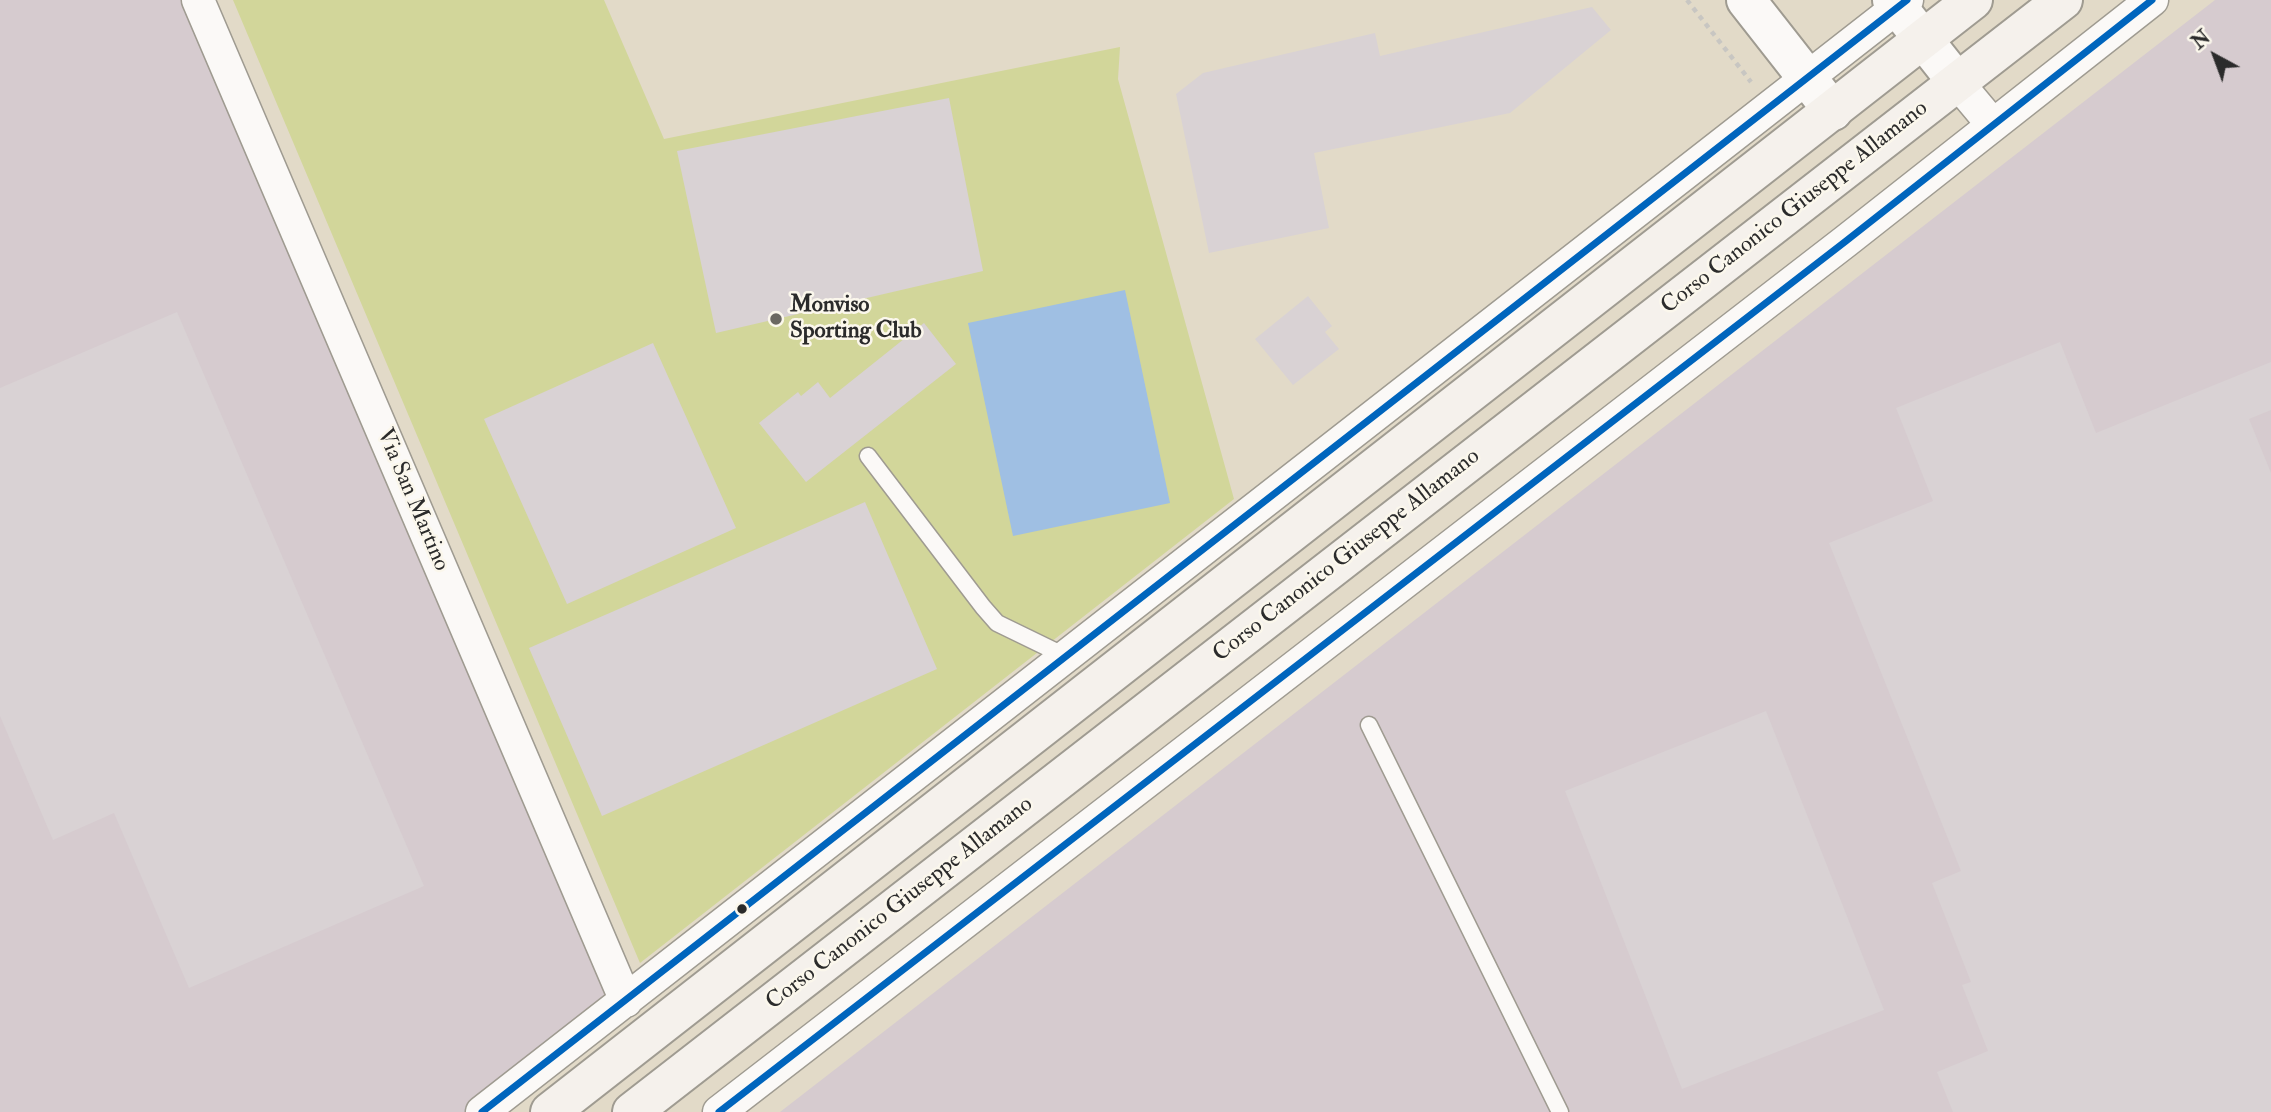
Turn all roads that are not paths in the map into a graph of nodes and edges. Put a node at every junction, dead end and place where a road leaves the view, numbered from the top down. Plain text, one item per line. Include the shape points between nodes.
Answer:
1 (198, 0) edge
2 (1746, 0) edge
3 (1973, 0) edge
4 (2063, 0) edge
5 (2152, 0) edge
6 (1899, 3) edge
7 (1923, 40) junction
8 (1808, 78) junction
9 (1957, 82) junction
10 (1833, 110) junction
11 (1993, 125) junction
12 (868, 456) dead end
13 (1067, 657) junction
14 (1369, 725) dead end
15 (626, 1001) junction
16 (732, 1108) edge
17 (482, 1112) edge
18 (550, 1112) edge
19 (632, 1112) edge
20 (1560, 1112) edge

1 - 15 street, Via San Martino
2 - 8 street
3 - 7 main road
4 - 9 main road, Corso Canonico Giuseppe Allamano
5 - 11 street
6 - 7 street
6 - 8 street
7 - 9 street
7 - 10 main road
8 - 10 street
8 - 13 street
9 - 11 street
9 - 19 main road, Corso Canonico Giuseppe Allamano
10 - 18 main road
11 - 16 street
12 - 13 lane via 997,623
13 - 15 street
14 - 20 lane
15 - 17 street

